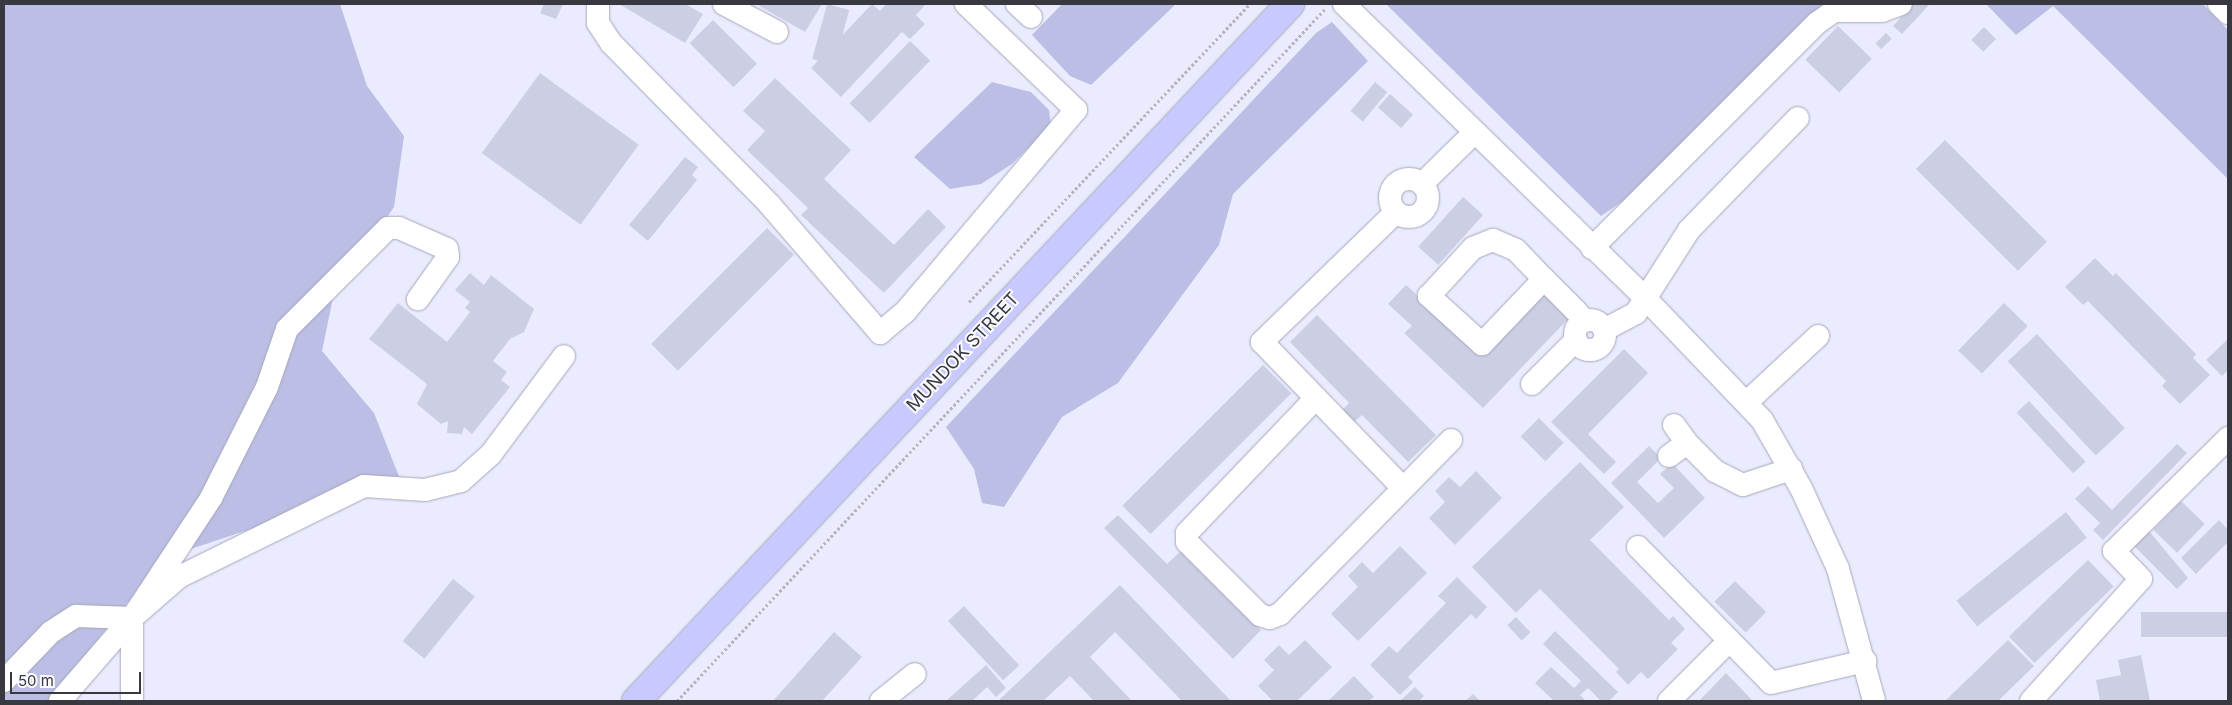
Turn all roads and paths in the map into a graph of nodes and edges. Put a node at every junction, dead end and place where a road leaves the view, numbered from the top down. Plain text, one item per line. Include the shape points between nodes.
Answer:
1 (598, 4) edge
2 (724, 4) edge
3 (966, 4) edge
4 (1250, 4) edge
5 (1290, 4) edge
6 (1329, 4) edge
7 (1344, 4) edge
8 (1901, 4) edge
9 (2219, 4) edge
10 (2228, 13) edge
11 (777, 32) dead end
12 (1798, 118) dead end
13 (1475, 132) junction
14 (1592, 248) junction
15 (1544, 279) junction
16 (418, 299) dead end
17 (1647, 300) junction
18 (969, 302) dead end
19 (1589, 331) junction
20 (1818, 336) dead end
21 (564, 356) dead end
22 (1532, 384) dead end
23 (1316, 398) junction
24 (1747, 402) junction
25 (2228, 438) edge
26 (1451, 440) dead end
27 (1676, 441) dead end
28 (1791, 469) junction
29 (1402, 487) junction
30 (1638, 547) dead end
31 (132, 618) junction
32 (1727, 643) junction
33 (1865, 661) junction
34 (915, 674) dead end
35 (4, 681) edge
36 (60, 701) edge
37 (132, 701) edge
38 (636, 701) edge
39 (677, 701) edge
40 (881, 701) edge
41 (1668, 701) edge
42 (1874, 701) edge
43 (2031, 701) edge

1 - 3 street via 598,22 612,43 770,205 880,333 905,312 1076,110
2 - 11 street
4 - 18 path
5 - 38 main road, MUNDOK STREET
6 - 39 path
7 - 13 street
8 - 14 street via 1882,11 1834,11 1817,23
9 - 10 street
12 - 17 street via 1689,230
13 - 14 street
13 - 23 street via 1422,184 1410,179 1398,183 1390,194 1396,212 1262,342
14 - 17 street
15 - 15 street via 1516,250 1494,240 1473,248 1429,296 1482,344
15 - 19 street
16 - 31 street via 448,257 447,249 399,228 388,228 286,329 267,387 211,498
17 - 19 street via 1627,320
17 - 24 street
19 - 22 street
20 - 24 street
21 - 31 street via 490,454 460,481 425,490 364,486 340,494 179,577
23 - 29 street
23 - 29 street via 1192,523 1187,542 1260,615 1270,618 1280,614
24 - 28 street
25 - 43 street via 2114,551 2141,579
26 - 29 street
27 - 28 street via 1730,482 1743,485
28 - 33 street via 1838,570
30 - 32 street
31 - 35 street via 76,616 51,632
31 - 36 street
31 - 37 street
32 - 33 street via 1770,683
32 - 41 street
33 - 42 street
34 - 40 street

